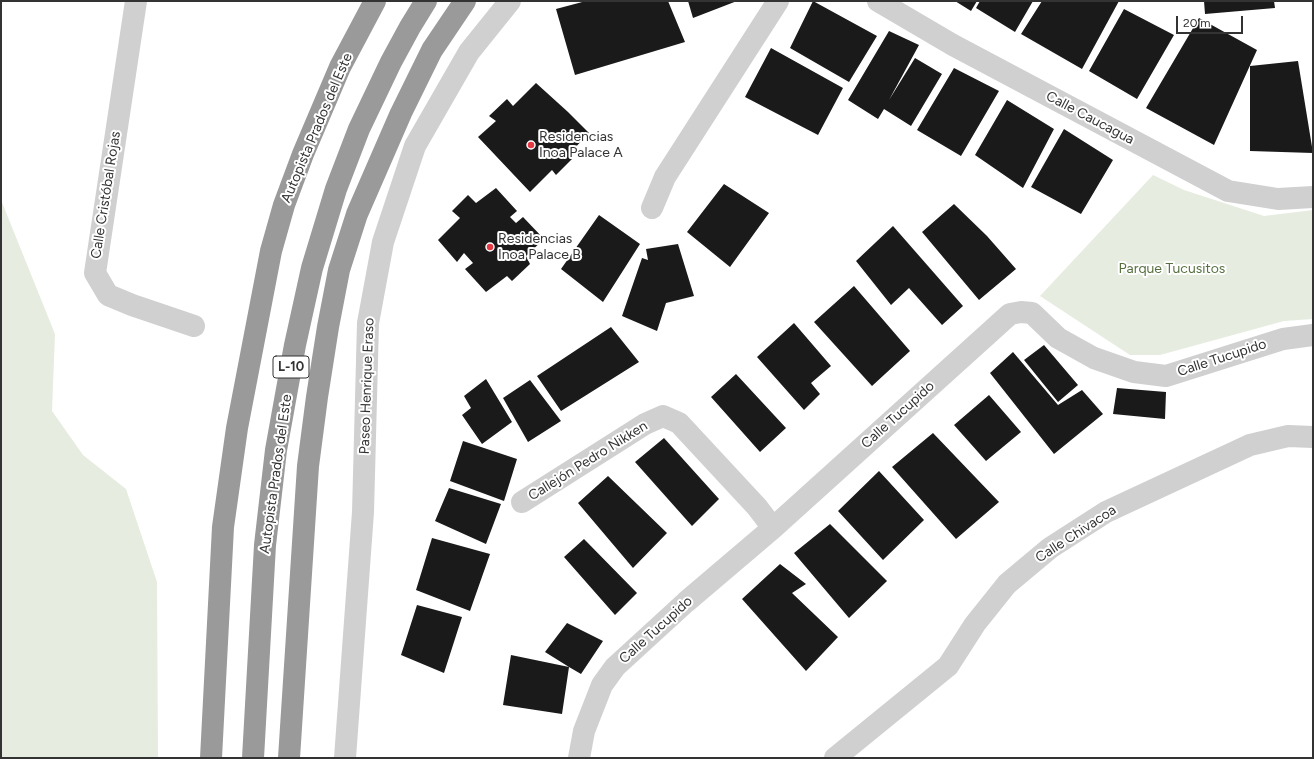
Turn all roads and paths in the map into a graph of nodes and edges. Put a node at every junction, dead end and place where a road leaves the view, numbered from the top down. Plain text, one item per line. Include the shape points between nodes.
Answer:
1 (136, 1) edge
2 (375, 1) edge
3 (426, 1) edge
4 (465, 1) edge
5 (510, 1) edge
6 (778, 1) edge
7 (878, 1) edge
8 (1313, 197) edge
9 (652, 208) dead end
10 (194, 326) dead end
11 (1313, 335) edge
12 (1313, 437) edge
13 (522, 502) dead end
14 (774, 528) junction
15 (211, 758) edge
16 (253, 758) edge
17 (289, 758) edge
18 (346, 758) edge
19 (579, 758) edge
20 (835, 758) edge

1 - 10 street, Calle Cristóbal Rojas via 95,273 108,295
2 - 15 highway, Autopista Prados del Este via 340,67 303,154 284,205 271,251 237,428 223,527
3 - 16 highway, Autopista Prados del Este / L-10 via 391,62 359,129 336,189 312,268 295,345 274,466 265,545
4 - 17 highway via 432,50 401,113 357,214 339,270 308,466
5 - 18 street, Paseo Henrique Eraso via 469,52 416,146 383,242 368,323 363,512
6 - 9 street via 665,176
7 - 8 street, Calle Caucagua via 953,45 1228,191 1278,199
11 - 14 street, Calle Tucupido via 1283,339 1166,376 1134,372 1094,358 1058,338 1032,313 1010,314
12 - 20 street, Calle Chivacoa via 1288,436 1250,445 1106,512 1050,548 1007,584 974,624 948,666
13 - 14 street, Callejón Pedro Nikken via 644,424 664,416 679,423
14 - 19 street, Calle Tucupido via 686,602 615,667 602,685 584,731

